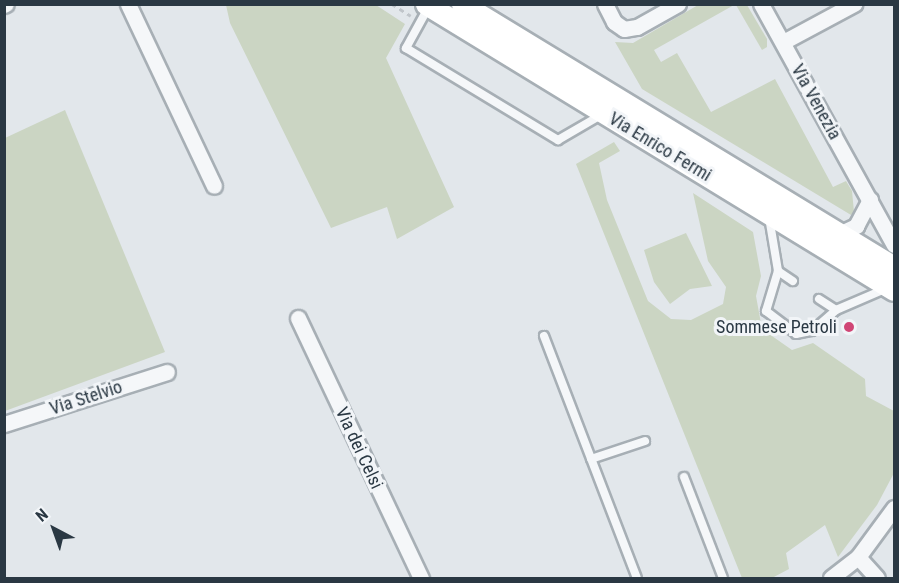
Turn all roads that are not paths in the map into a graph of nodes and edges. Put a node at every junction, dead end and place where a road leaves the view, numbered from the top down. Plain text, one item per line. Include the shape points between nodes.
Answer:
1 (128, 4) edge
2 (462, 4) edge
3 (605, 4) edge
4 (678, 4) edge
5 (761, 4) edge
6 (854, 4) edge
7 (427, 5) edge
8 (783, 42) junction
9 (604, 113) junction
10 (214, 186) dead end
11 (870, 200) junction
12 (768, 213) junction
13 (841, 233) junction
14 (894, 244) edge
15 (778, 271) junction
16 (793, 281) dead end
17 (893, 281) edge
18 (819, 299) dead end
19 (836, 310) junction
20 (298, 318) dead end
21 (544, 336) dead end
22 (167, 372) dead end
23 (4, 424) edge
24 (645, 441) dead end
25 (591, 459) junction
26 (684, 477) dead end
27 (894, 508) edge
28 (858, 557) junction
29 (421, 579) edge
30 (637, 579) edge
31 (723, 579) edge
32 (831, 579) edge
33 (877, 579) edge

1 - 10 street
2 - 13 street, Via Enrico Fermi
3 - 4 street via 614,22 624,29 637,27
5 - 8 street, Via Venezia
6 - 8 street
7 - 9 street, Via Enrico Fermi
7 - 9 lane via 406,48 558,140
8 - 11 street, Via Venezia
9 - 12 street, Via Enrico Fermi
11 - 13 street via 856,226
11 - 14 street, Via Venezia
12 - 15 lane
12 - 17 street, Via Enrico Fermi
13 - 17 street, Via Enrico Fermi
15 - 16 lane
15 - 19 lane via 766,311 796,334 812,332
17 - 19 lane
18 - 19 lane
20 - 29 street, Via dei Celsi
21 - 25 lane
22 - 23 street, Via Stelvio
24 - 25 lane
25 - 30 lane
26 - 31 lane
27 - 28 street
28 - 32 street
28 - 33 street

